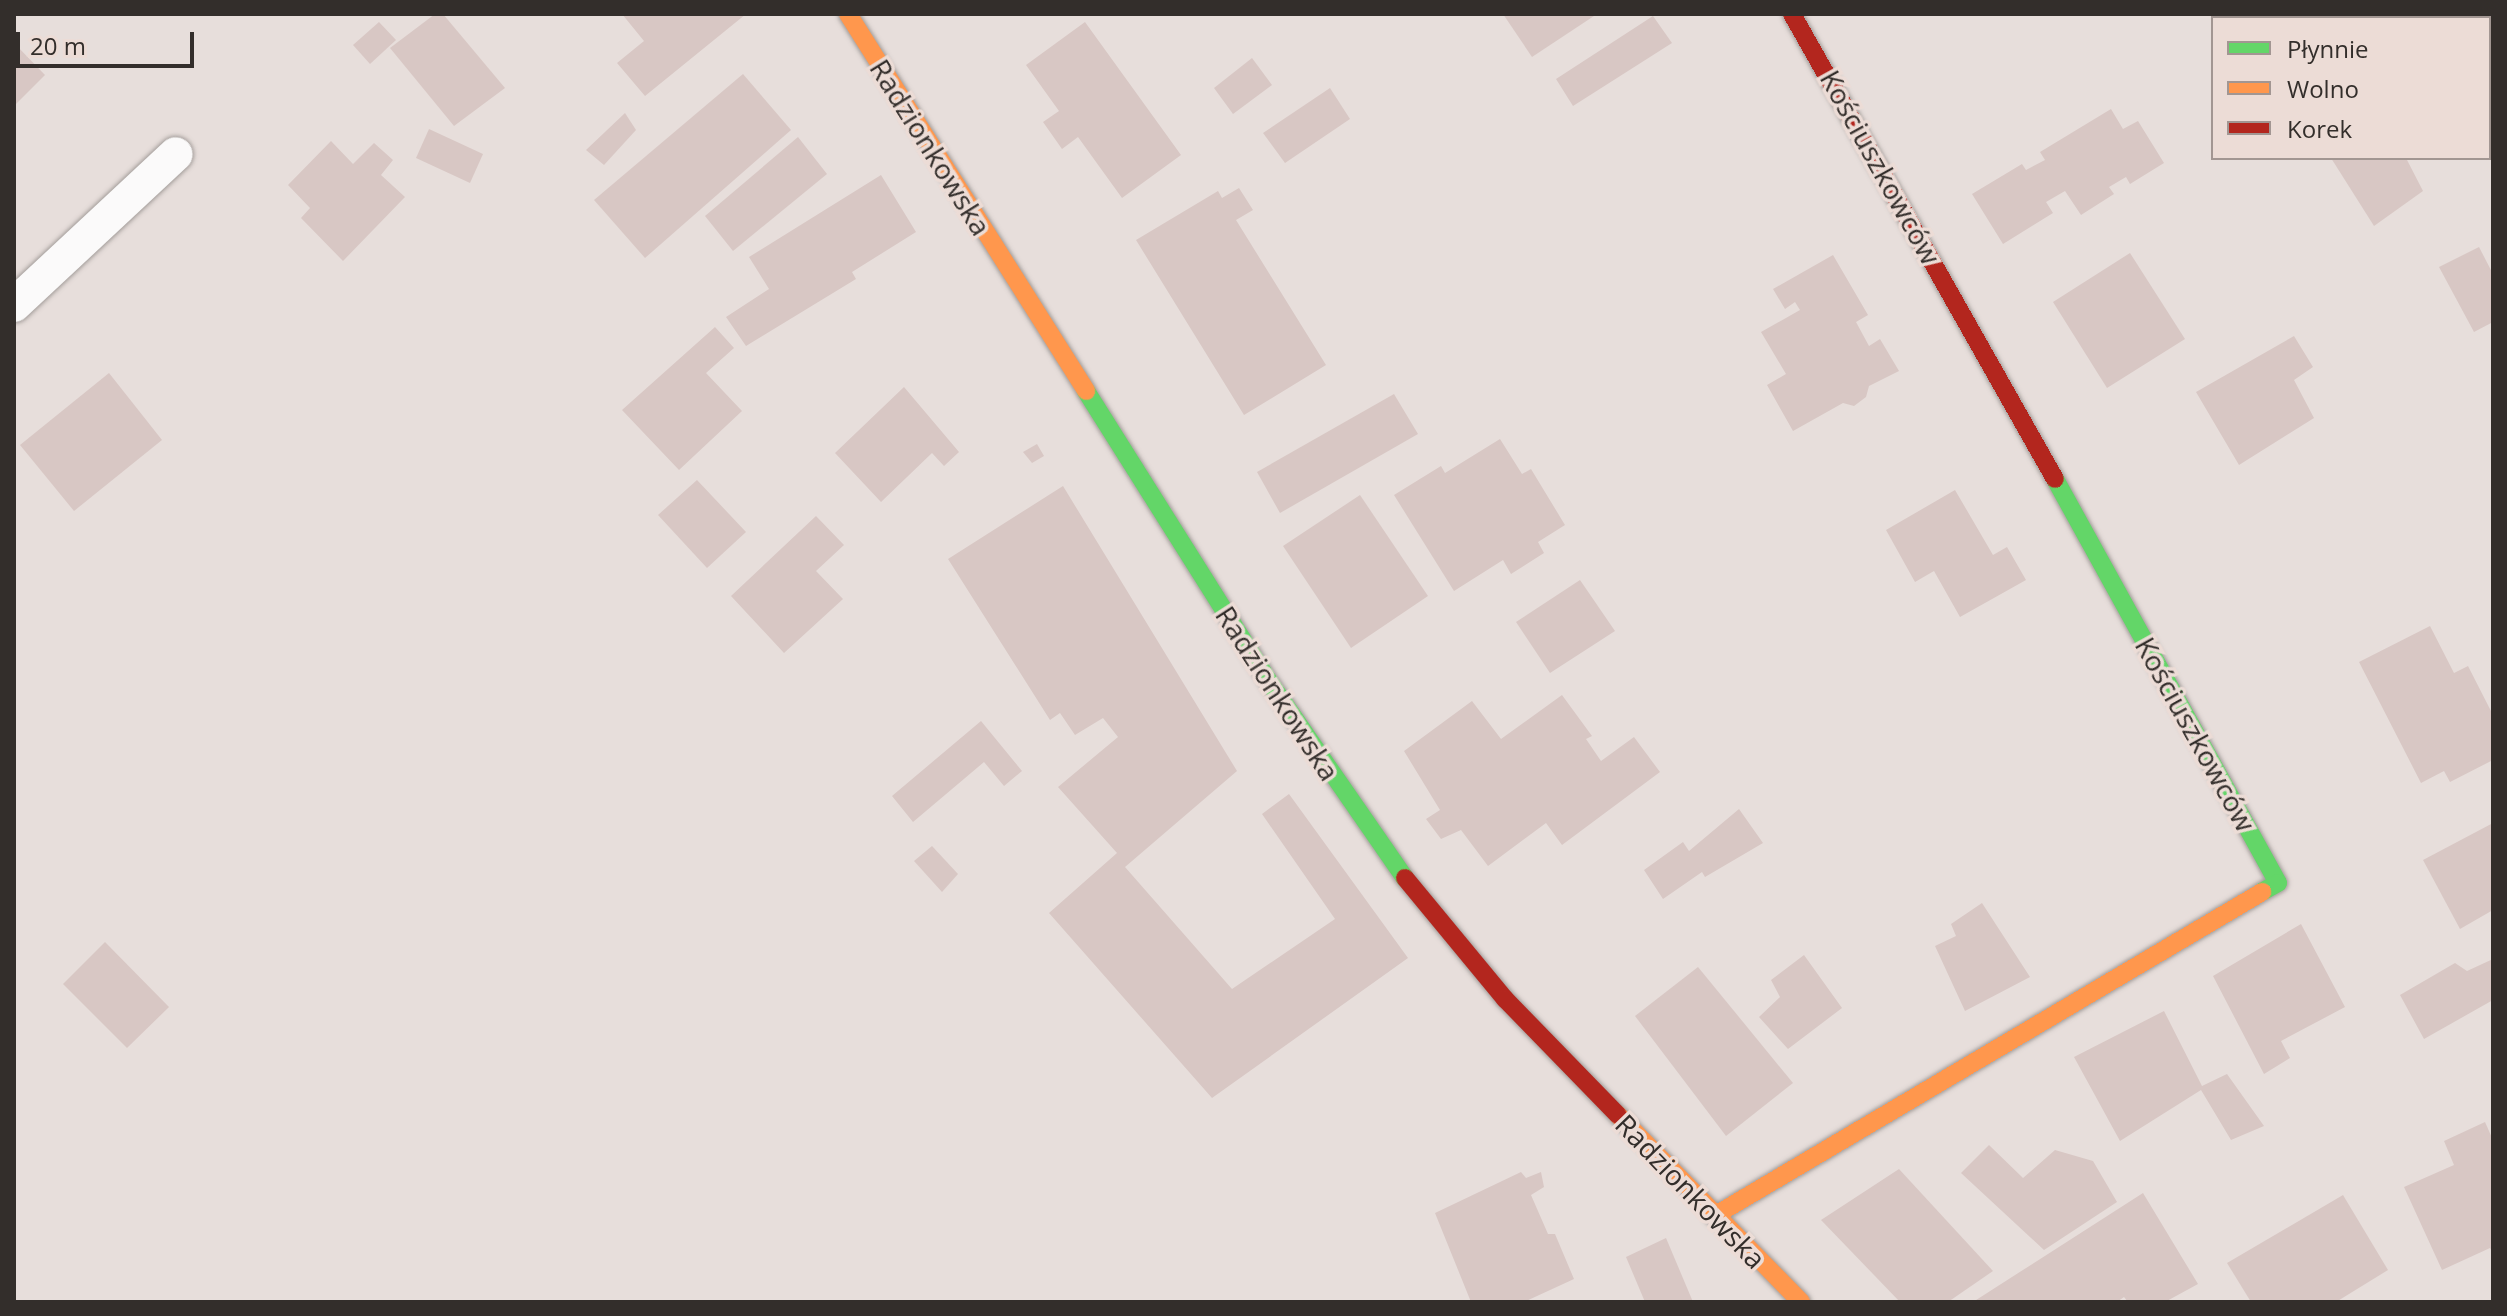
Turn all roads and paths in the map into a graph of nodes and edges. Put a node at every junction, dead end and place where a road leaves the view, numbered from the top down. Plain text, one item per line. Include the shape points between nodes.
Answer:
1 (848, 14) edge
2 (1792, 14) edge
3 (176, 154) dead end
4 (14, 305) edge
5 (1714, 1216) junction
6 (1801, 1302) edge

1 - 5 street, Radzionkowska via 1272,686 1384,852 1505,999
2 - 5 street, Kościuszkowców via 1839,89 2278,883
3 - 4 lane
5 - 6 street, Radzionkowska

